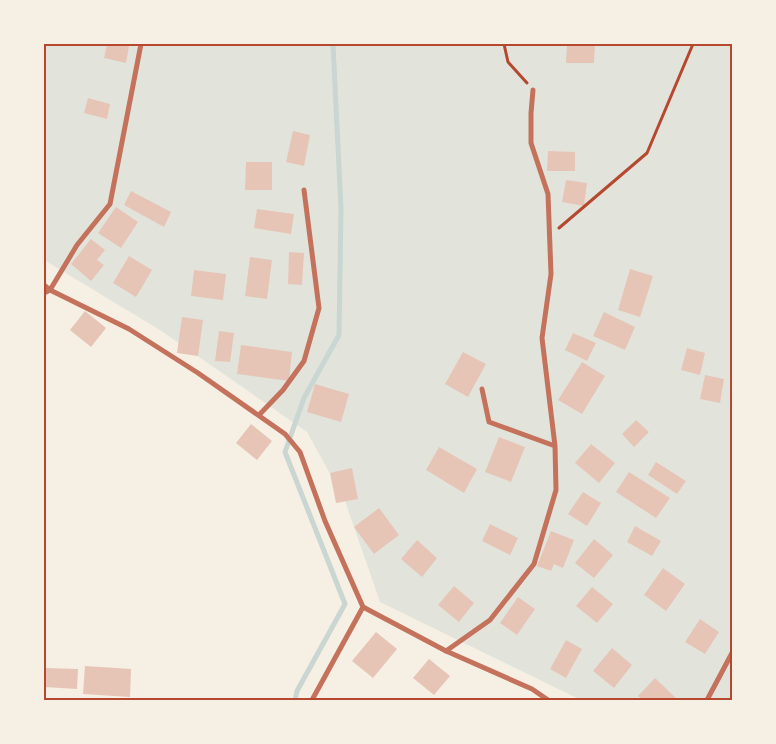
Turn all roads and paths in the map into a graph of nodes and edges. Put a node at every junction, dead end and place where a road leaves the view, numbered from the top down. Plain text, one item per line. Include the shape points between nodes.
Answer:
1 (141, 44) edge
2 (504, 44) edge
3 (694, 44) edge
4 (534, 90) joint
5 (304, 190) dead end
6 (550, 236) junction
7 (44, 285) edge
8 (50, 290) junction
9 (44, 293) edge
10 (482, 389) dead end
11 (259, 415) junction
12 (555, 446) junction
13 (364, 607) junction
14 (446, 652) junction
15 (732, 652) edge
16 (312, 700) edge
17 (548, 700) edge
18 (707, 700) edge

1 - 8 street via 110,204 76,245
2 - 4 path via 508,62
3 - 6 path via 647,153
4 - 6 street via 531,143 548,194
5 - 11 street via 318,308 304,361
6 - 12 street via 551,274 542,338
7 - 8 street
8 - 9 street
8 - 11 street via 129,329
10 - 12 street via 489,422
11 - 13 street via 285,434 300,452 325,521
12 - 14 street via 556,490 534,564 490,620
13 - 14 street
13 - 16 street
14 - 17 street via 532,689
15 - 18 street

